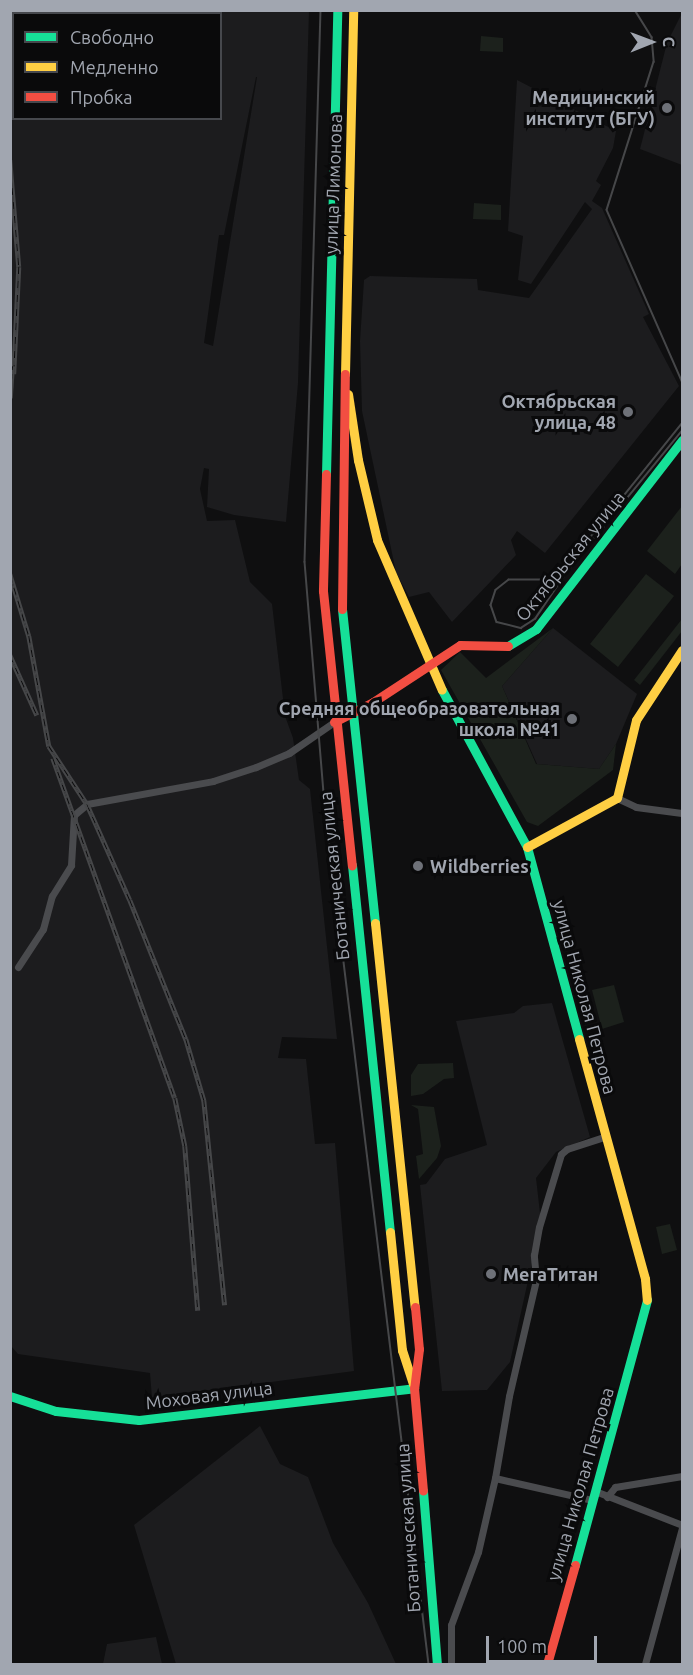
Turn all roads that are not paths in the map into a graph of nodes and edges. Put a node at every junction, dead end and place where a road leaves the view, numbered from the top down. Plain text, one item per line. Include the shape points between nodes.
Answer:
1 (337, 10) edge
2 (353, 10) edge
3 (327, 358) joint
4 (342, 359) junction
5 (326, 388) junction
6 (342, 389) junction
7 (682, 440) edge
8 (682, 650) edge
9 (429, 666) junction
10 (350, 715) junction
11 (334, 722) junction
12 (617, 798) junction
13 (682, 813) edge
14 (527, 847) junction
15 (18, 967) dead end
16 (604, 1137) junction
17 (414, 1388) junction
18 (10, 1396) edge
19 (682, 1476) edge
20 (495, 1478) junction
21 (594, 1496) junction
22 (607, 1497) junction
23 (682, 1527) edge
24 (437, 1665) edge
25 (452, 1665) edge
26 (547, 1665) edge
27 (645, 1665) edge

1 - 3 main road, улица Лимонова
2 - 4 main road, улица Лимонова
3 - 5 main road, Ботаническая улица
4 - 6 main road, Ботаническая улица
4 - 9 main road, улица Николая Петрова via 358,460 377,540
5 - 6 main road
5 - 11 main road, Ботаническая улица via 323,591
6 - 10 main road, Ботаническая улица via 340,587
7 - 9 main road, Октябрьская улица via 536,629 508,646 464,644
8 - 12 main road via 636,720
9 - 10 main road, Октябрьская улица
9 - 14 main road, улица Николая Петрова
10 - 11 main road, Октябрьская улица
10 - 17 main road, Ботаническая улица via 404,1186 419,1350
11 - 15 street via 289,753 256,767 213,781 87,804 74,815 71,865 59,881 43,929
11 - 17 main road, Ботаническая улица via 402,1350
12 - 13 street via 636,807
12 - 14 main road
14 - 16 main road, улица Николая Петрова
16 - 20 street via 567,1149 558,1162 535,1243 536,1280 508,1396
16 - 21 main road, улица Николая Петрова via 640,1256 647,1298
17 - 18 main road, Моховая улица via 139,1420 56,1411
17 - 24 main road, Ботаническая улица
19 - 22 street via 615,1487
20 - 21 street
20 - 25 street via 478,1552 451,1626
21 - 22 street
21 - 26 main road, улица Николая Петрова
22 - 23 street
23 - 27 street

